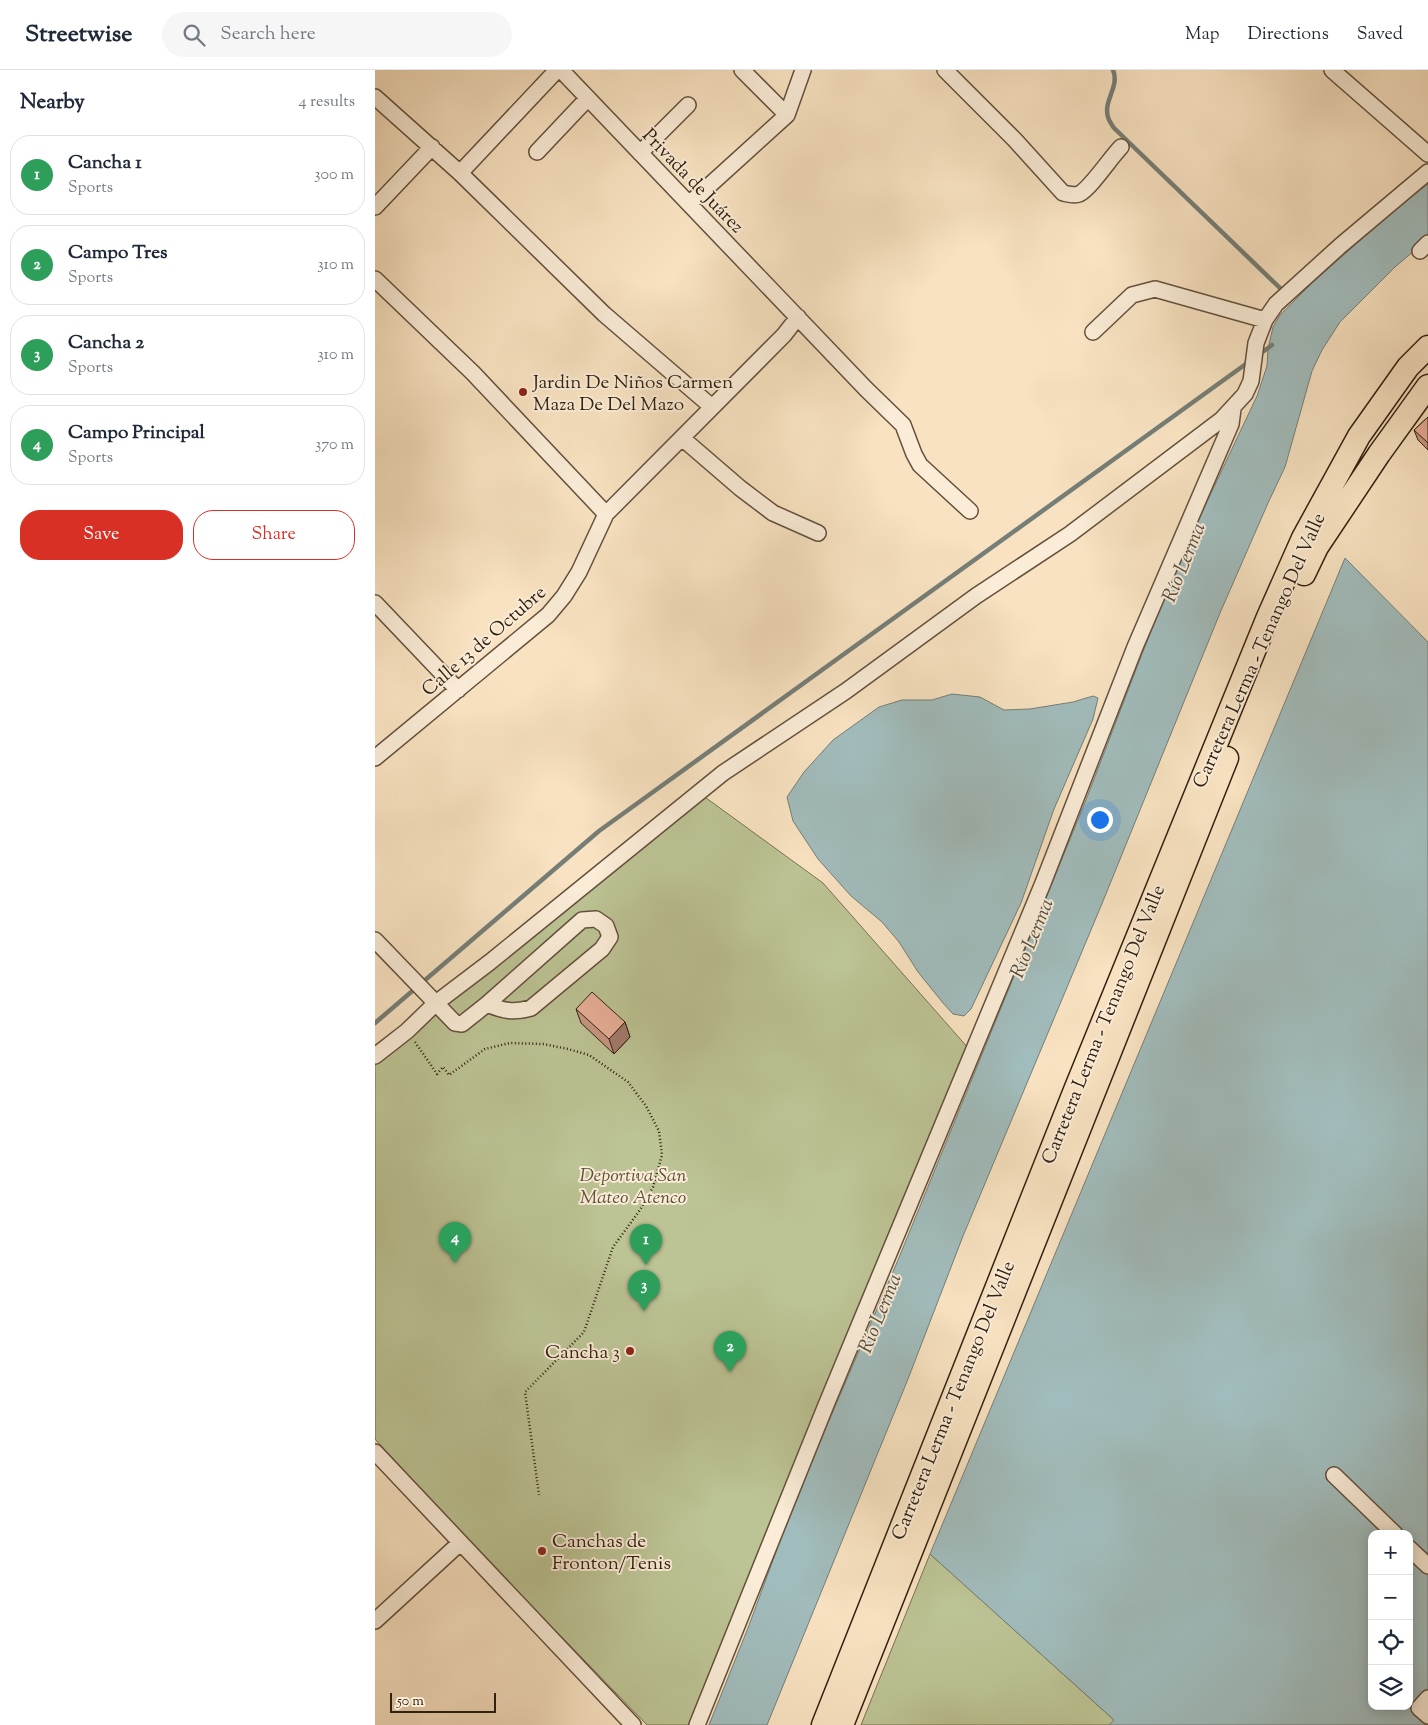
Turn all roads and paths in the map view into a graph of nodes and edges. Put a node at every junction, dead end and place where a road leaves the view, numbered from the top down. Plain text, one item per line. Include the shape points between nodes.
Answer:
1 (557, 70) edge
2 (561, 70) edge
3 (742, 70) edge
4 (803, 70) edge
5 (945, 70) edge
6 (1332, 70) edge
7 (375, 97) edge
8 (588, 98) junction
9 (688, 104) dead end
10 (787, 115) junction
11 (1121, 146) dead end
12 (432, 147) junction
13 (537, 152) dead end
14 (640, 153) junction
15 (1428, 154) edge
16 (1428, 172) edge
17 (460, 173) junction
18 (690, 203) junction
19 (375, 207) edge
20 (375, 279) edge
21 (798, 317) junction
22 (1265, 320) junction
23 (1093, 332) dead end
24 (1428, 347) edge
25 (1428, 386) edge
26 (712, 407) junction
27 (1233, 409) junction
28 (681, 438) junction
29 (970, 511) dead end
30 (606, 514) junction
31 (818, 533) dead end
32 (375, 603) edge
33 (458, 690) junction
34 (375, 758) edge
35 (375, 940) edge
36 (431, 998) junction
37 (487, 1004) junction
38 (407, 1031) junction
39 (375, 1056) edge
40 (375, 1452) edge
41 (1334, 1475) dead end
42 (539, 1495) dead end
43 (1391, 1530) edge
44 (461, 1543) junction
45 (1413, 1552) edge
46 (1428, 1566) edge
47 (375, 1621) edge
48 (1428, 1698) edge
49 (1428, 1716) edge
50 (633, 1725) edge
51 (697, 1725) edge
52 (823, 1725) edge
53 (842, 1725) edge

1 - 17 street
2 - 8 street, Privada de Juárez
3 - 10 street
4 - 10 street
5 - 11 street via 1063,193 1080,194
6 - 15 street
7 - 12 street
8 - 13 street
8 - 14 street, Privada de Juárez
9 - 14 street
10 - 18 street
12 - 17 street
12 - 19 street
14 - 18 street, Privada de Juárez
16 - 22 street via 1276,304
17 - 26 street via 604,314
18 - 21 street, Privada de Juárez
20 - 30 street via 473,373
21 - 26 street, Calle 13 de Octubre
21 - 29 street, Privada de Juárez via 903,425 920,465
22 - 23 street via 1155,289 1132,296
22 - 27 street via 1256,343 1251,380
24 - 52 highway, Carretera Lerma - Tenango Del Valle via 1408,367 1359,436 1303,538 1075,1090
25 - 53 highway via 1317,547 1280,624
26 - 28 street, Calle 13 de Octubre
27 - 36 street via 1070,534 977,596 846,691 723,772 491,962
27 - 51 street via 1231,424 1135,647 1043,883
28 - 30 street, Calle 13 de Octubre
28 - 31 street via 773,514
30 - 33 street, Calle 13 de Octubre via 564,596 548,615
32 - 33 street
33 - 34 street, Calle 13 de Octubre
35 - 36 street
36 - 37 street via 455,1022 462,1024
36 - 38 street
37 - 37 street via 517,1012 531,1008 602,950 610,937 606,926 596,919 582,920
38 - 39 street
38 - 42 path via 437,1074 443,1067 449,1074 485,1049 510,1043 543,1044 589,1055 628,1082 659,1131 662,1156 653,1187 641,1210 613,1247 584,1332 525,1392
40 - 44 street
41 - 43 street
44 - 47 street
44 - 50 street
45 - 46 street
48 - 49 street via 1419,1708

